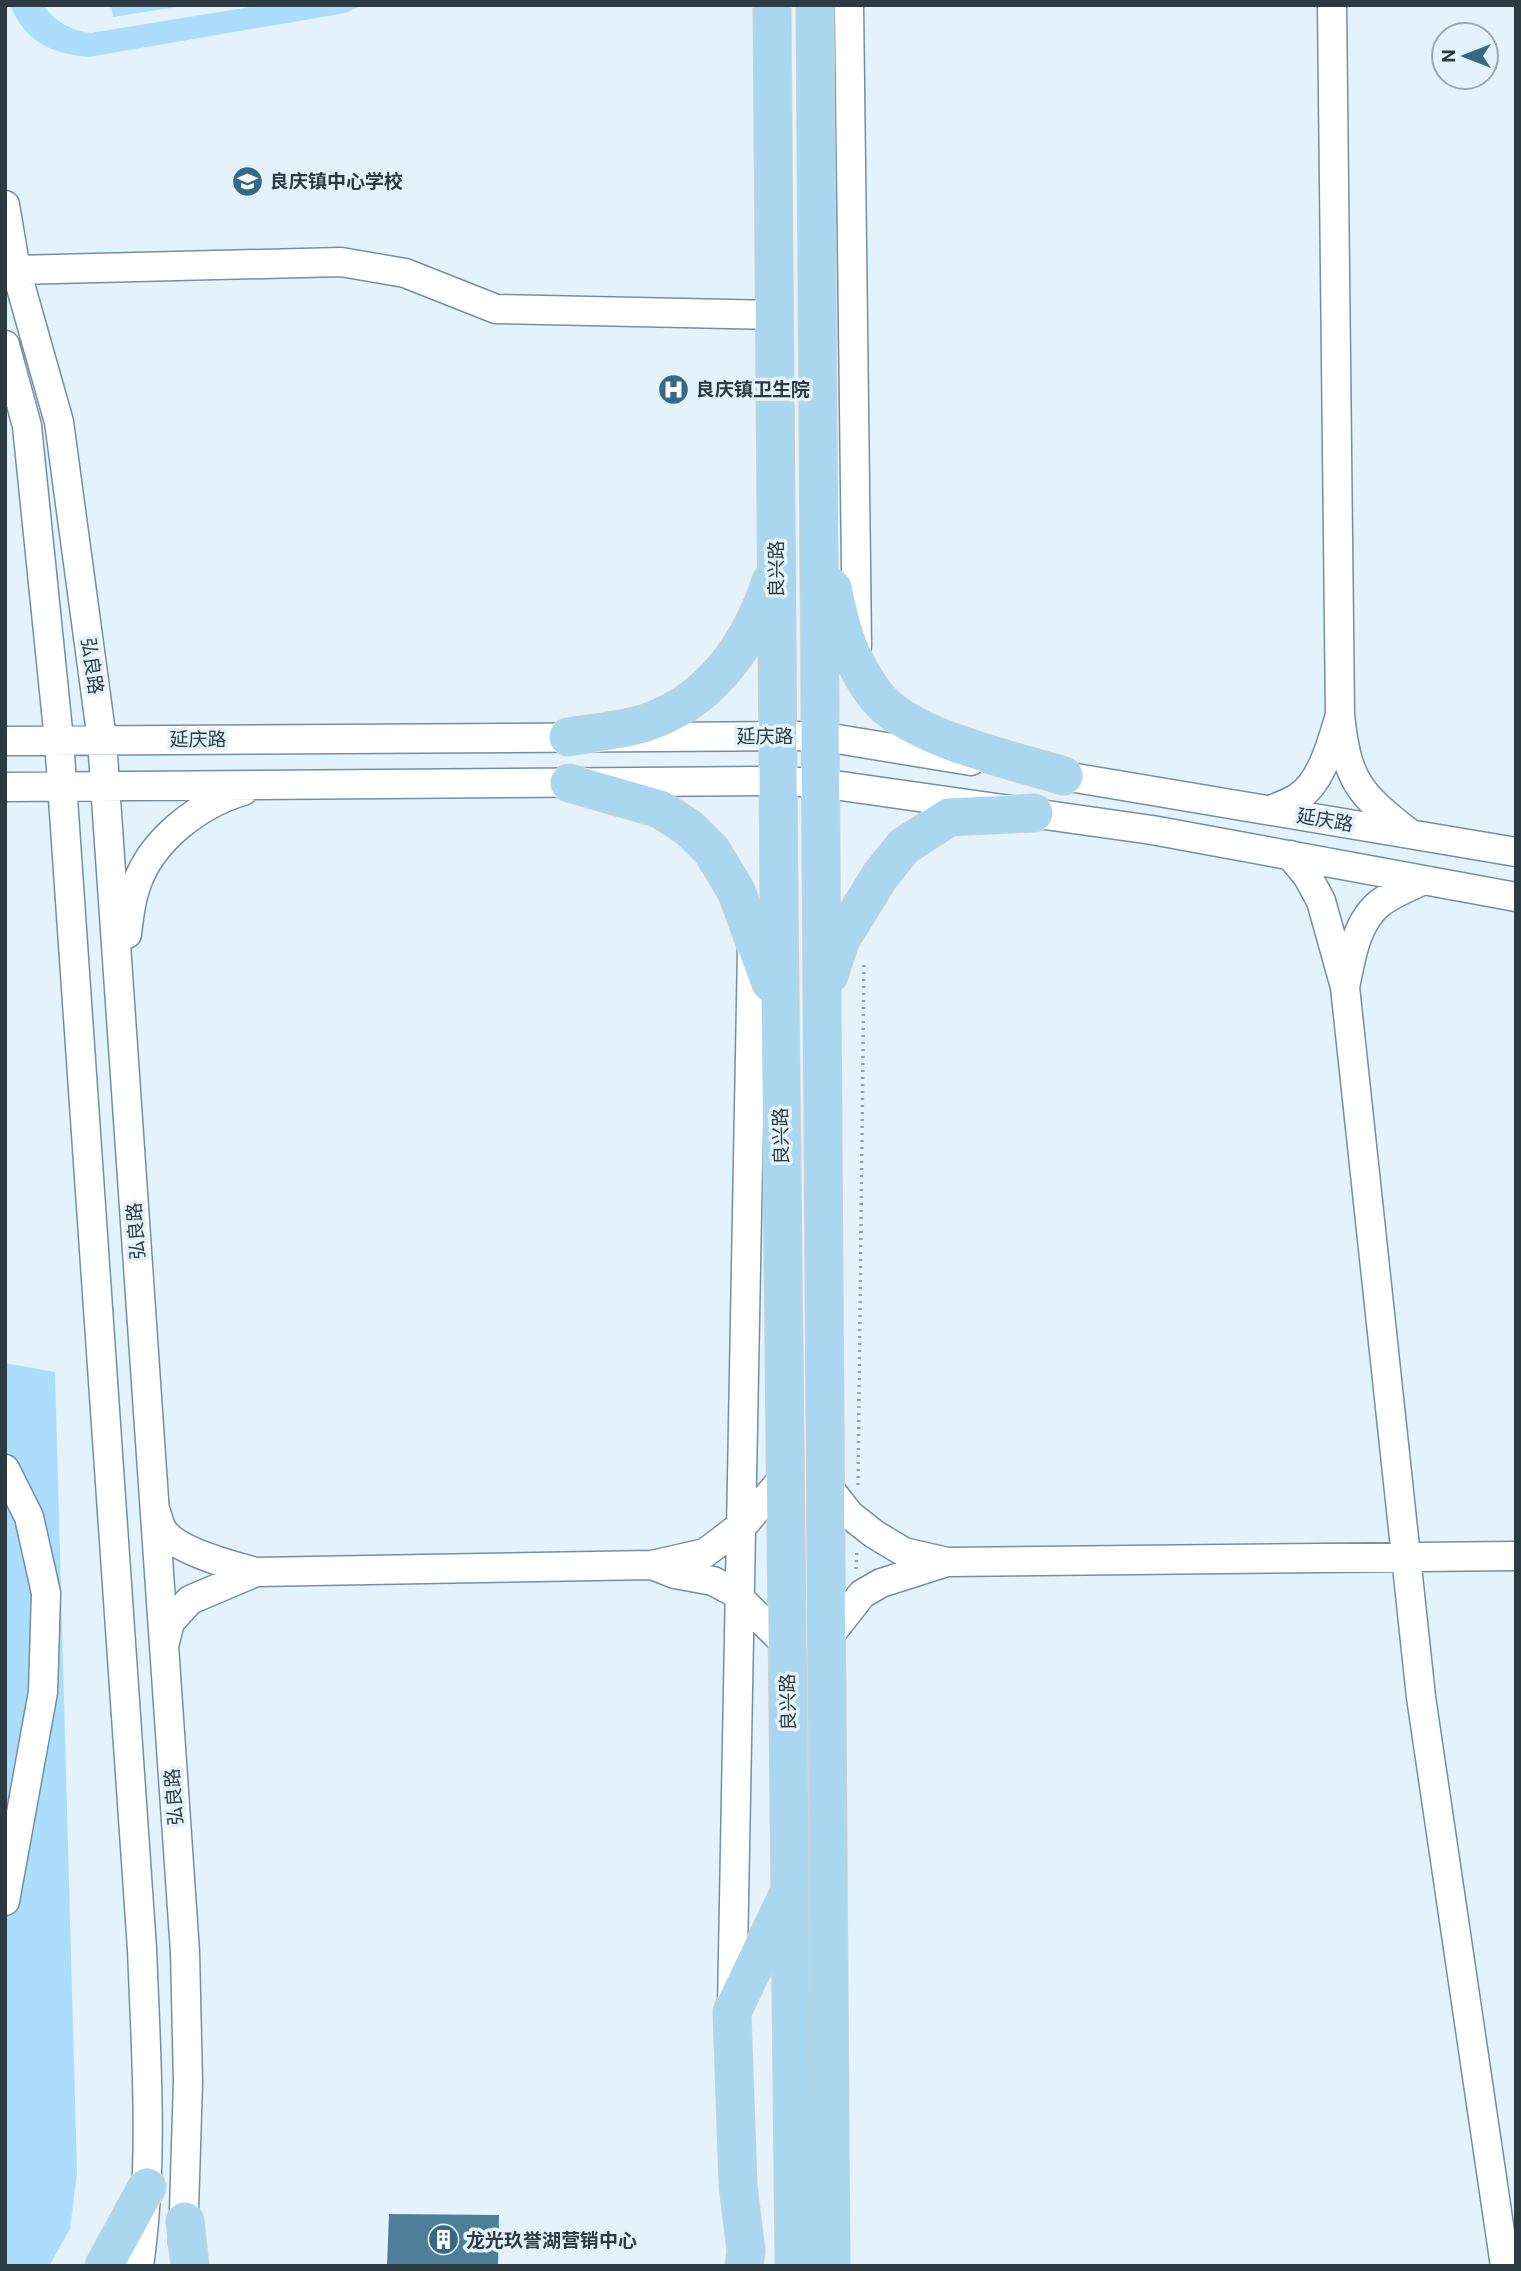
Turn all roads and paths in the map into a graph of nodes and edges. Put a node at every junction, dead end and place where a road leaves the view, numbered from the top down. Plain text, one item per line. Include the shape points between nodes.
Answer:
1 (772, 5) edge
2 (815, 5) edge
3 (849, 5) edge
4 (1332, 5) edge
5 (5, 205) edge
6 (16, 270) junction
7 (775, 315) junction
8 (5, 345) edge
9 (818, 497) junction
10 (776, 564) junction
11 (857, 667) junction
12 (1340, 715) junction
13 (778, 736) junction
14 (819, 736) junction
15 (568, 737) junction
16 (59, 740) junction
17 (102, 740) junction
18 (5, 741) edge
19 (1064, 776) junction
20 (778, 781) junction
21 (569, 783) junction
22 (820, 783) junction
23 (263, 785) junction
24 (106, 786) junction
25 (5, 787) edge
26 (62, 787) junction
27 (1271, 810) junction
28 (1034, 813) junction
29 (1411, 834) junction
30 (1516, 852) edge
31 (1290, 855) junction
32 (1424, 880) junction
33 (779, 895) junction
34 (1516, 897) edge
35 (752, 932) junction
36 (1345, 987) junction
37 (821, 996) junction
38 (780, 1012) junction
39 (121, 1014) junction
40 (5, 1469) edge
41 (785, 1476) junction
42 (825, 1483) junction
43 (155, 1509) junction
44 (741, 1526) junction
45 (1516, 1556) edge
46 (1406, 1557) junction
47 (947, 1562) junction
48 (652, 1565) junction
49 (256, 1572) junction
50 (740, 1598) junction
51 (826, 1640) junction
52 (164, 1645) junction
53 (787, 1645) junction
54 (790, 1892) junction
55 (5, 1901) edge
56 (732, 2012) junction
57 (147, 2187) junction
58 (830, 2203) junction
59 (185, 2221) junction
60 (104, 2266) edge
61 (139, 2266) edge
62 (181, 2266) edge
63 (190, 2266) edge
64 (744, 2266) edge
65 (794, 2266) edge
66 (831, 2266) edge
67 (853, 2266) edge
68 (1505, 2266) edge

1 - 7 main road, 良兴路
2 - 9 main road, 良兴路
3 - 11 street
4 - 12 street
5 - 6 street, 弘良路
6 - 7 street via 341,262 405,273 495,309
6 - 17 street, 弘良路 via 59,422
7 - 10 main road, 良兴路
8 - 16 street, 弘良路 via 27,426
9 - 11 main road via 841,629
9 - 14 main road, 良兴路
10 - 13 main road, 良兴路
10 - 15 main road via 764,603 716,680 684,706 642,724
11 - 19 main road via 878,699 901,719 934,736
12 - 27 street via 1315,778 1299,797
12 - 29 street via 1343,747 1355,781 1375,806
13 - 14 street, 延庆路
13 - 15 street, 延庆路
13 - 20 main road, 良兴路
14 - 19 street, 延庆路
14 - 22 main road, 良兴路
15 - 17 street, 延庆路
16 - 17 street, 延庆路
16 - 18 street, 延庆路
16 - 26 street, 弘良路
17 - 24 street, 弘良路
19 - 27 street, 延庆路
20 - 21 street
20 - 22 street
20 - 33 main road, 良兴路
21 - 23 street
21 - 35 main road via 660,809 689,828 712,851 736,891
22 - 28 street
22 - 37 main road, 良兴路
23 - 24 street
23 - 39 street via 224,797 194,813 150,858 136,884 129,912
24 - 26 street
24 - 39 street, 弘良路
25 - 26 street
26 - 57 street, 弘良路 via 142,1949
27 - 29 street, 延庆路
28 - 31 street
28 - 37 main road via 949,817 904,846 841,939
29 - 30 street, 延庆路
31 - 32 street
31 - 36 street via 1321,901
32 - 34 street
32 - 36 street via 1379,904 1365,921
33 - 35 street
33 - 38 main road, 良兴路
35 - 38 main road
35 - 44 street
36 - 46 street
37 - 42 main road, 良兴路
38 - 41 main road, 良兴路
39 - 43 street, 弘良路
40 - 55 street via 29,1517 46,1593 43,1692
41 - 44 street
41 - 53 main road, 良兴路
42 - 47 street via 850,1515 874,1534 904,1552
42 - 51 main road, 良兴路
43 - 49 street via 164,1533 179,1543 210,1559
43 - 52 street, 弘良路
44 - 48 street via 705,1553
44 - 50 street
45 - 46 street
46 - 47 street
46 - 68 street via 1421,1697
47 - 51 street via 880,1583 862,1594
48 - 49 street
48 - 50 street via 713,1581
49 - 52 street via 190,1600 170,1622
50 - 53 street
50 - 56 street
51 - 58 main road, 良兴路
52 - 59 street, 弘良路 via 185,1952
53 - 54 main road, 良兴路
54 - 56 main road
54 - 65 main road, 良兴路
56 - 64 main road
57 - 60 main road
57 - 61 street, 弘良路
58 - 66 main road, 良兴路
58 - 67 main road
59 - 62 street, 弘良路
59 - 63 main road

